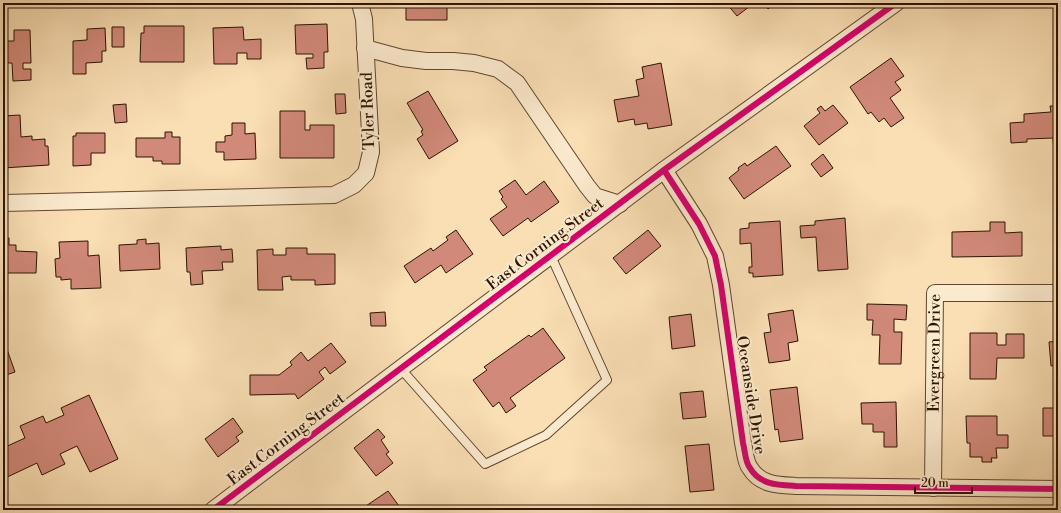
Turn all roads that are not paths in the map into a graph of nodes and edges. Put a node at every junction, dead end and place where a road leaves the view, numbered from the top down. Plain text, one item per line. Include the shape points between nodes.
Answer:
1 (360, 3) edge
2 (896, 3) edge
3 (365, 48) junction
4 (664, 170) junction
5 (3, 203) edge
6 (620, 204) junction
7 (551, 256) junction
8 (1058, 294) edge
9 (401, 369) junction
10 (933, 488) junction
11 (1058, 489) edge
12 (213, 510) edge

1 - 3 street via 364,19
2 - 4 street, East Corning Street
3 - 5 street, Tyler Road via 371,152 366,173 354,185 334,195
3 - 6 street, Tyler Road via 402,58 474,63 498,69 517,83 595,196
4 - 6 street, East Corning Street
4 - 10 street, Oceanside Drive via 699,224 715,256 743,443 749,467 760,480 775,485
6 - 7 street, East Corning Street
7 - 9 street, East Corning Street
7 - 9 lane via 608,380 546,435 485,464
8 - 10 street, Evergreen Drive via 935,293
9 - 12 street, East Corning Street
10 - 11 street, Oceanside Drive

